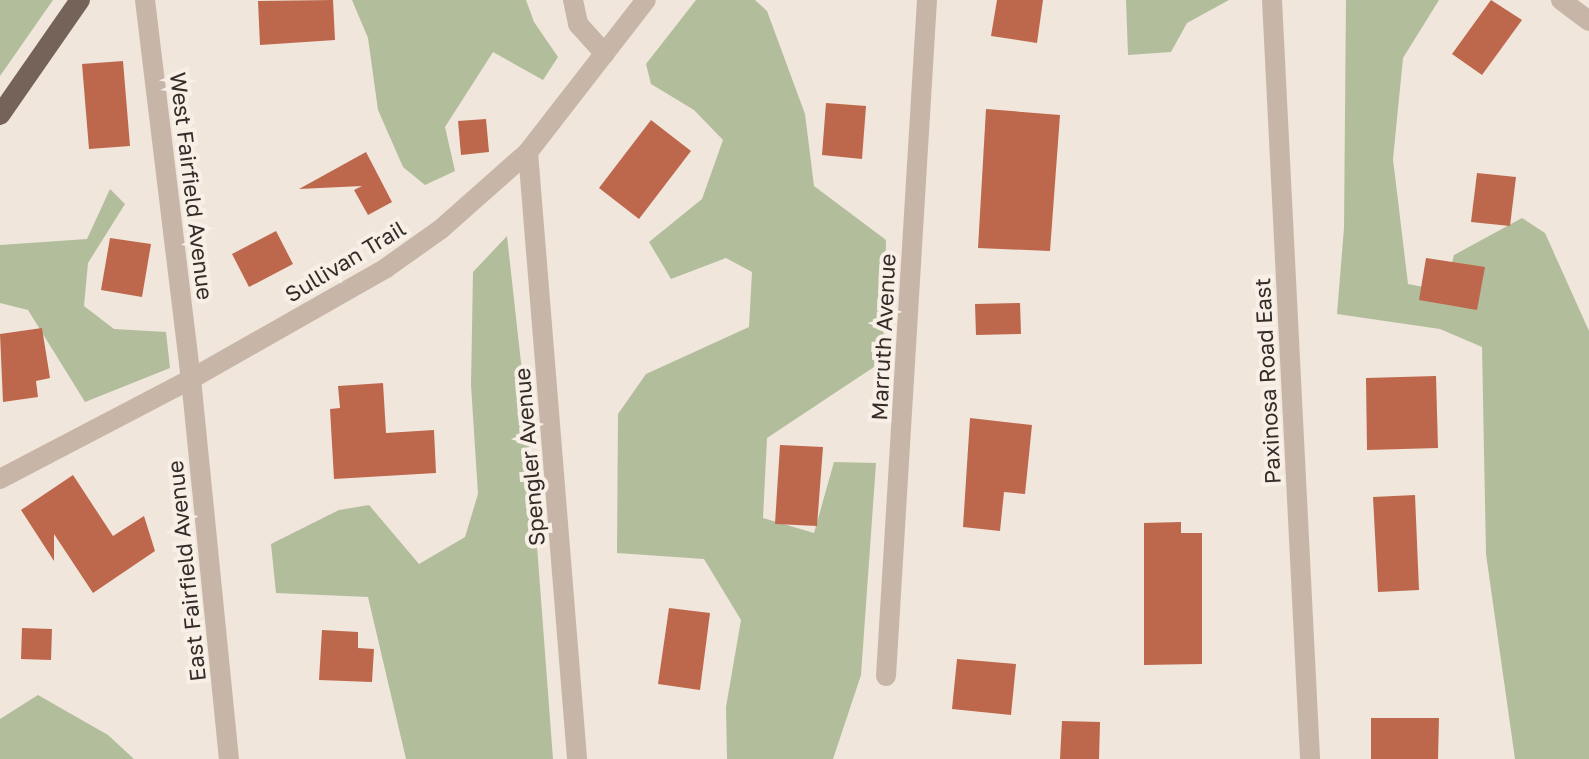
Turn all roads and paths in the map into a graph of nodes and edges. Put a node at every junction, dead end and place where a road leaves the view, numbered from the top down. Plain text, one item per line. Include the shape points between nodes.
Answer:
1 (80, 0) edge
2 (145, 0) edge
3 (573, 0) edge
4 (646, 0) edge
5 (927, 0) edge
6 (1272, 0) edge
7 (1561, 0) edge
8 (1589, 21) edge
9 (605, 54) junction
10 (0, 115) edge
11 (528, 152) junction
12 (191, 379) junction
13 (0, 479) edge
14 (886, 676) dead end
15 (229, 759) edge
16 (577, 759) edge
17 (1310, 759) edge

1 - 10 main road
2 - 12 street, West Fairfield Avenue
3 - 9 street via 578,24
4 - 9 street, Sullivan Trail
5 - 14 street, Marruth Avenue
6 - 17 street, Paxinosa Road East
7 - 8 street
9 - 11 street, Sullivan Trail
11 - 12 street, Sullivan Trail via 488,192 386,268
11 - 16 street, Spengler Avenue
12 - 13 street, Sullivan Trail
12 - 15 street, East Fairfield Avenue

